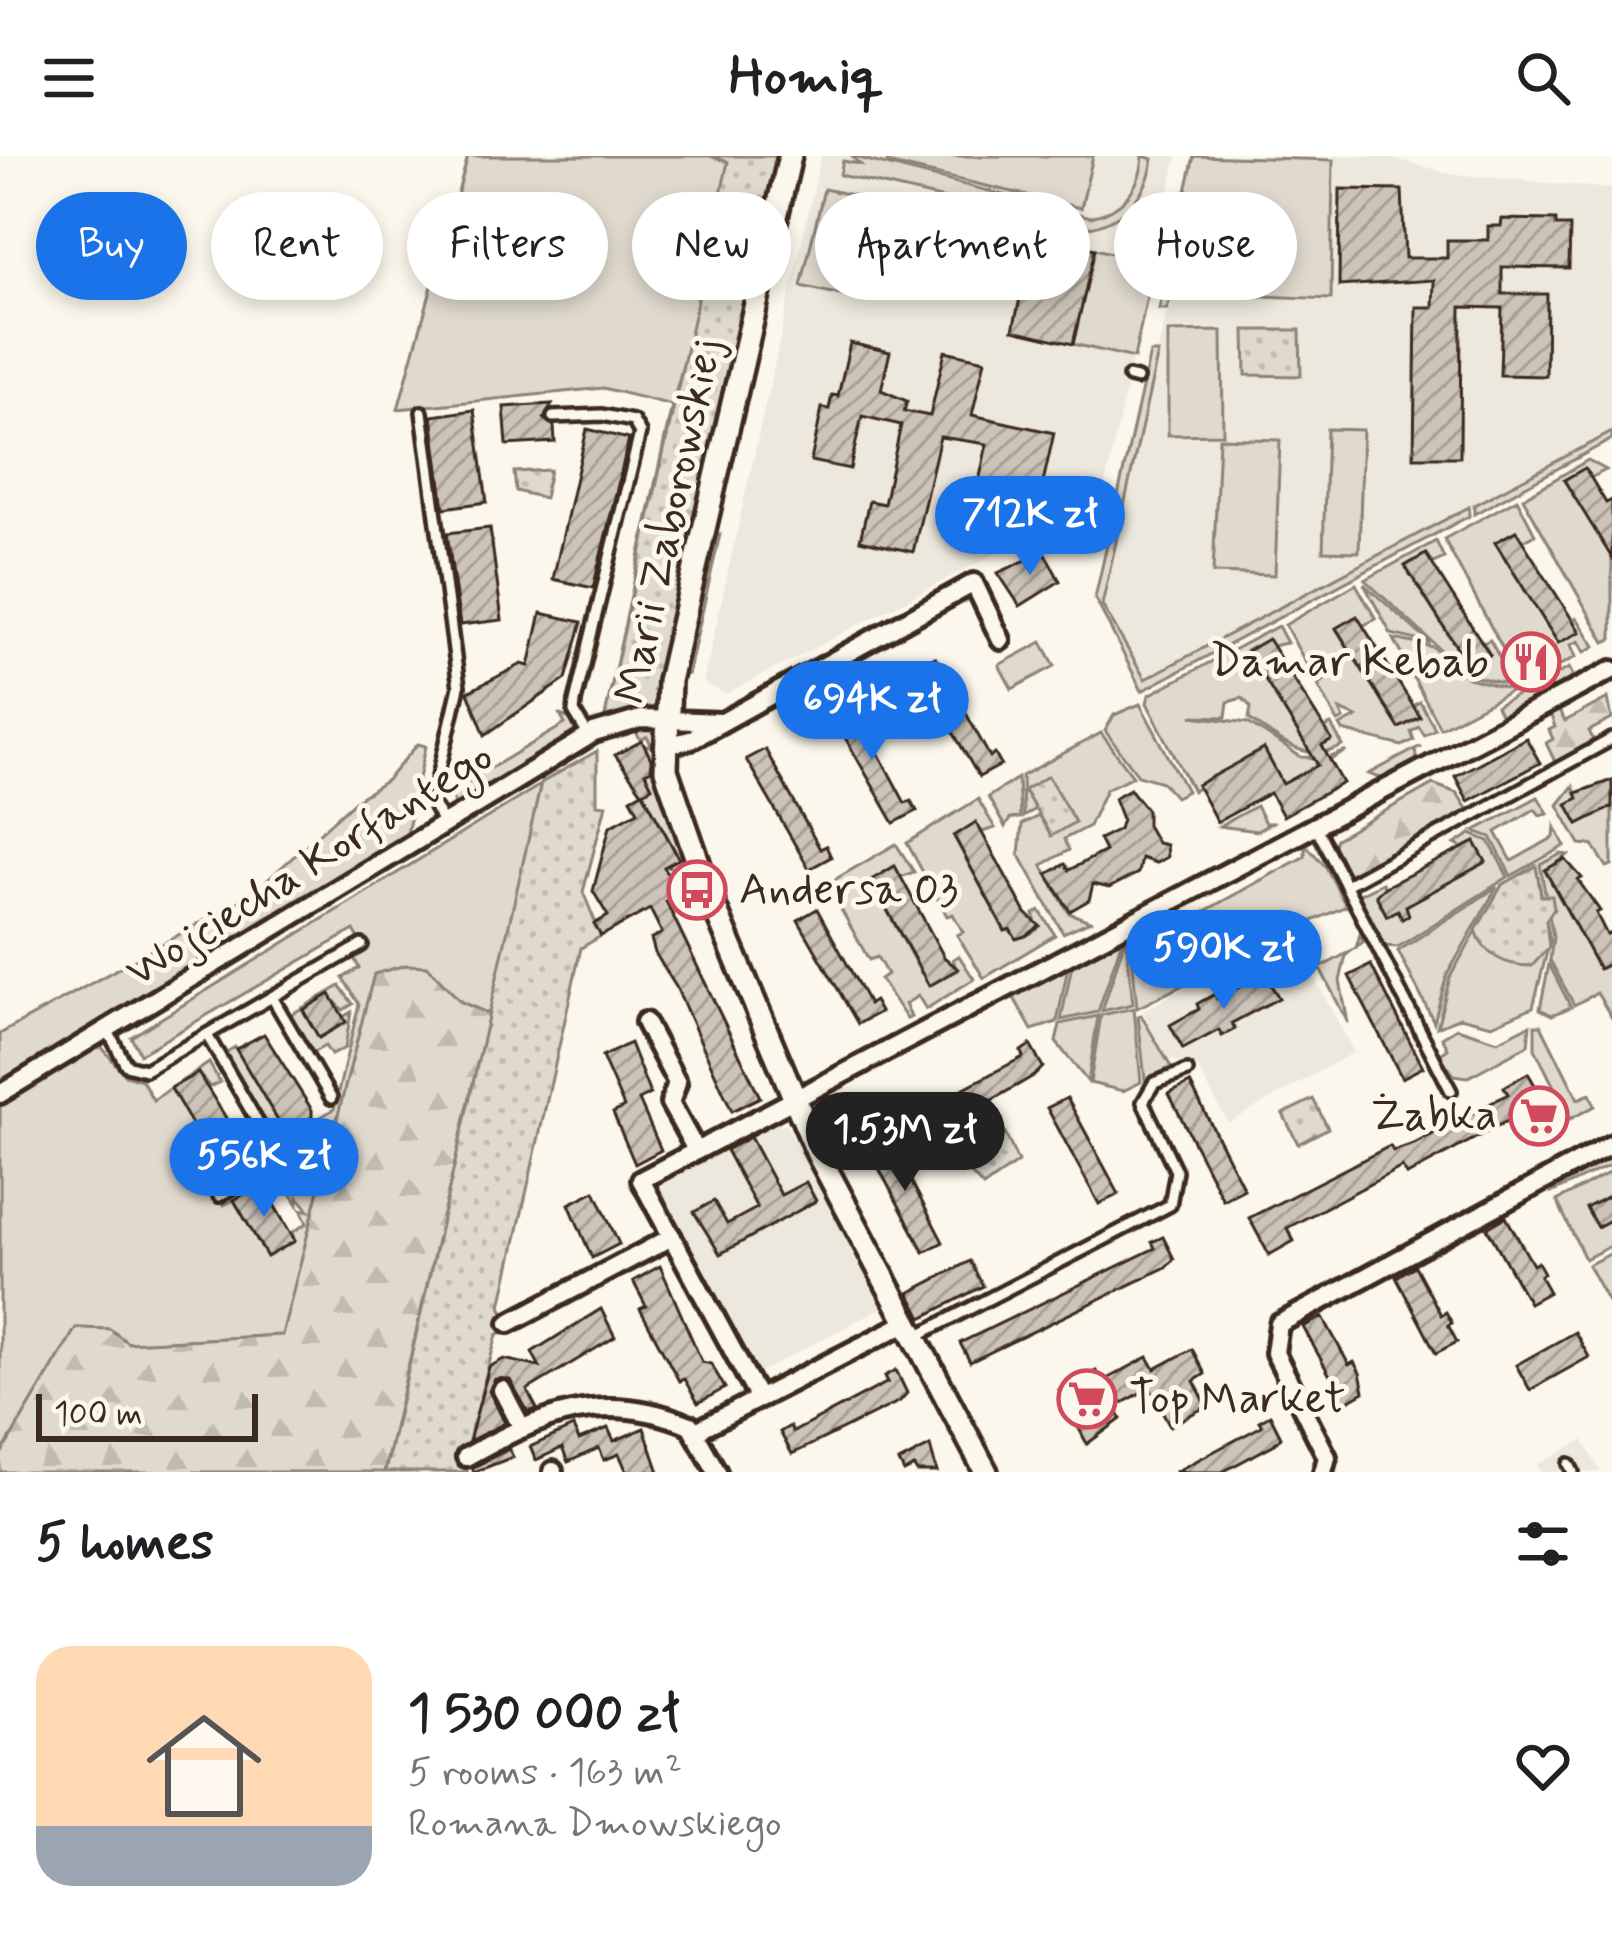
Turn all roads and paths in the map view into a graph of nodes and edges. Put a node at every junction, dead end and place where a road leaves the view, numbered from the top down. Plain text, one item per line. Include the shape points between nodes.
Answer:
1 (790, 156) edge
2 (422, 412) dead end
3 (553, 417) dead end
4 (1001, 640) dead end
5 (1612, 670) edge
6 (664, 720) junction
7 (722, 722) junction
8 (589, 736) junction
9 (1612, 739) edge
10 (664, 746) junction
11 (443, 824) junction
12 (1315, 825) junction
13 (1346, 885) junction
14 (362, 945) dead end
15 (272, 997) junction
16 (645, 1022) dead end
17 (108, 1031) junction
18 (207, 1035) junction
19 (1187, 1071) dead end
20 (1451, 1091) dead end
21 (0, 1094) edge
22 (331, 1098) dead end
23 (793, 1099) junction
24 (320, 1137) dead end
25 (1612, 1144) edge
26 (696, 1150) junction
27 (280, 1161) junction
28 (219, 1196) dead end
29 (672, 1237) junction
30 (509, 1323) dead end
31 (909, 1330) junction
32 (502, 1390) dead end
33 (758, 1399) junction
34 (521, 1426) junction
35 (696, 1431) junction
36 (466, 1456) dead end
37 (717, 1472) edge
38 (986, 1472) edge
39 (1323, 1472) edge

1 - 6 street, Marii Zaborowskiej
2 - 11 lane via 458,687 432,802
3 - 8 lane via 609,415 640,429 575,702
4 - 7 street via 974,583
5 - 12 street
6 - 7 street, Wojciecha Korfantego
6 - 8 street, Wojciecha Korfantego via 635,720
6 - 10 street, Marii Zaborowskiej
7 - 10 street
8 - 11 street, Wojciecha Korfantego
9 - 13 lane
10 - 23 street, Marii Zaborowskiej via 679,816
11 - 17 street, Wojciecha Korfantego
12 - 13 lane
12 - 23 street
13 - 20 lane
14 - 15 lane
15 - 18 lane
15 - 22 lane
16 - 26 street via 677,1083 670,1103
17 - 18 lane via 126,1065 140,1071
17 - 21 street, Wojciecha Korfantego
18 - 27 lane
19 - 31 lane via 1154,1083 1143,1102 1176,1171 1170,1205
23 - 26 street
23 - 31 street, Marii Zaborowskiej
24 - 27 lane
25 - 39 street via 1279,1324 1275,1353 1327,1457
26 - 29 street via 641,1180
27 - 28 lane
29 - 30 street
29 - 33 street
31 - 33 street
31 - 38 street, Marii Zaborowskiej
32 - 34 street
33 - 35 street
34 - 35 street via 595,1405 656,1413
34 - 36 street
35 - 37 street

